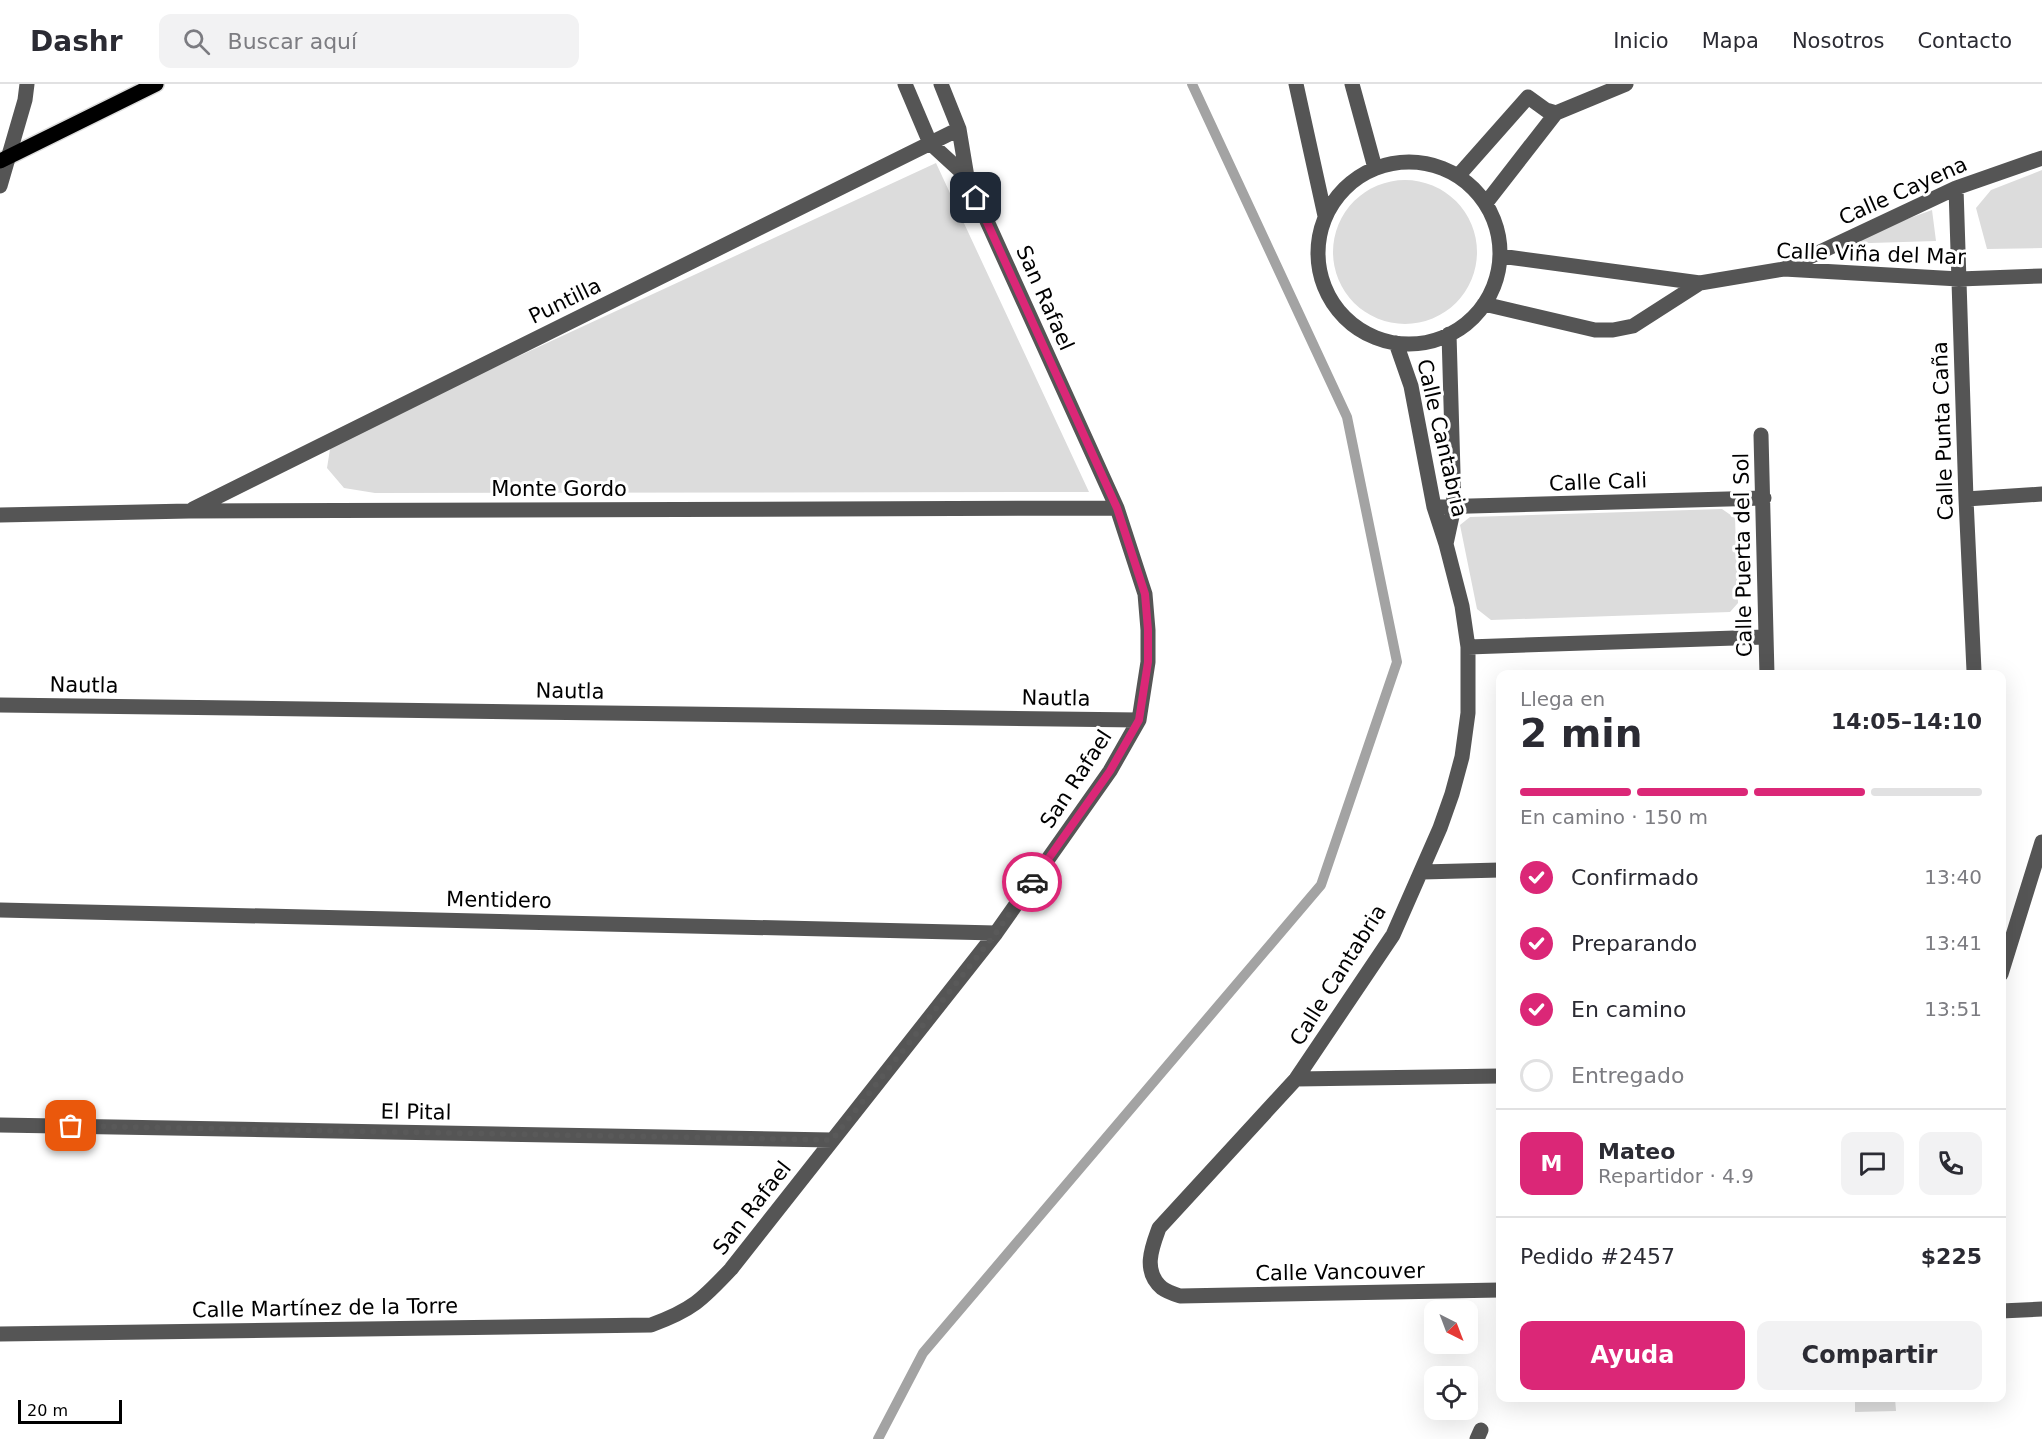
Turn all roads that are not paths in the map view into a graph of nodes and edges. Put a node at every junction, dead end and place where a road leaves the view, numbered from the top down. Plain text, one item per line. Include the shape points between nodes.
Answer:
1 (27, 84) edge
2 (156, 84) edge
3 (905, 84) edge
4 (941, 84) edge
5 (1296, 84) edge
6 (1352, 84) edge
7 (1626, 84) edge
8 (1525, 90) edge
9 (1557, 113) junction
10 (959, 129) junction
11 (930, 143) junction
12 (2042, 158) edge
13 (4, 160) edge
14 (1375, 168) junction
15 (1458, 176) junction
16 (967, 177) junction
17 (0, 186) edge
18 (1956, 188) junction
19 (1486, 204) junction
20 (1325, 216) junction
21 (1500, 256) junction
22 (1784, 269) junction
23 (2042, 276) edge
24 (1959, 279) junction
25 (1700, 283) junction
26 (1484, 304) junction
27 (1449, 334) junction
28 (1396, 343) junction
29 (1761, 435) dead end
30 (2042, 494) edge
31 (1764, 498) junction
32 (1965, 499) junction
33 (1434, 507) junction
34 (1454, 507) junction
35 (1117, 508) junction
36 (189, 511) junction
37 (0, 515) edge
38 (1446, 544) junction
39 (1766, 637) junction
40 (1468, 647) junction
41 (1767, 670) edge
42 (1974, 670) edge
43 (0, 705) edge
44 (1139, 720) junction
45 (2042, 842) edge
46 (1496, 870) edge
47 (1422, 872) junction
48 (0, 910) edge
49 (996, 933) junction
50 (2006, 958) edge
51 (1496, 1076) edge
52 (1296, 1079) junction
53 (0, 1125) edge
54 (832, 1140) junction
55 (1496, 1290) edge
56 (1180, 1296) joint
57 (2042, 1309) edge
58 (2006, 1311) edge
59 (651, 1324) joint
60 (0, 1334) edge

1 - 13 street
2 - 13 main road
3 - 11 street, San Rafael
4 - 10 street, San Rafael
5 - 20 street
6 - 14 street
7 - 9 street
8 - 9 street via 1546,110
8 - 15 street
9 - 19 street
10 - 11 street, Puntilla
10 - 16 street, San Rafael
11 - 16 street, San Rafael
11 - 36 street, Puntilla
12 - 18 street, Calle Cayena
13 - 17 street
14 - 15 street via 1418,161
14 - 20 street via 1354,179
15 - 19 street
16 - 35 street, San Rafael
18 - 22 street, Calle Cayena
18 - 24 street, Calle Punta Caña
19 - 21 street via 1500,238
20 - 28 street via 1318,252 1325,289 1346,319 1377,339
21 - 25 street, Calle Viña del Mar
21 - 26 street via 1498,273
22 - 24 street, Calle Viña del Mar
22 - 25 street, Calle Viña del Mar
23 - 24 street, Calle Viña del Mar
24 - 32 street, Calle Punta Caña
25 - 26 street, Calle Viña del Mar via 1633,326 1613,330 1595,330
26 - 27 street via 1469,322
27 - 28 street via 1432,341
27 - 34 street, Calle Cantabria
28 - 33 street, Calle Cantabria via 1411,386
29 - 31 street, Calle Puerta del Sol
30 - 32 street
31 - 34 street, Calle Cali
31 - 39 street, Calle Puerta del Sol
32 - 42 street, Calle Punta Caña
33 - 34 street, Calle Cali
33 - 38 street, Calle Cantabria
34 - 38 street, Calle Cantabria
35 - 36 street, Monte Gordo
35 - 44 street, San Rafael via 1145,594 1148,662
36 - 37 street, Monte Gordo
38 - 40 street, Calle Cantabria
39 - 40 street
39 - 41 street, Calle Puerta del Sol
40 - 47 street, Calle Cantabria via 1468,713 1462,757
43 - 44 street, Nautla
44 - 49 street, San Rafael via 1110,771
45 - 50 street
46 - 47 street
47 - 52 street, Calle Cantabria via 1393,935
48 - 49 street, Mentidero
49 - 54 street, San Rafael
51 - 52 street
52 - 56 street, Calle Cantabria via 1159,1228 1150,1253 1151,1273 1161,1287
53 - 54 street, El Pital
54 - 59 street, San Rafael via 731,1269 701,1301 679,1315
55 - 56 street, Calle Vancouver
57 - 58 street
59 - 60 street, Calle Martínez de la Torre

